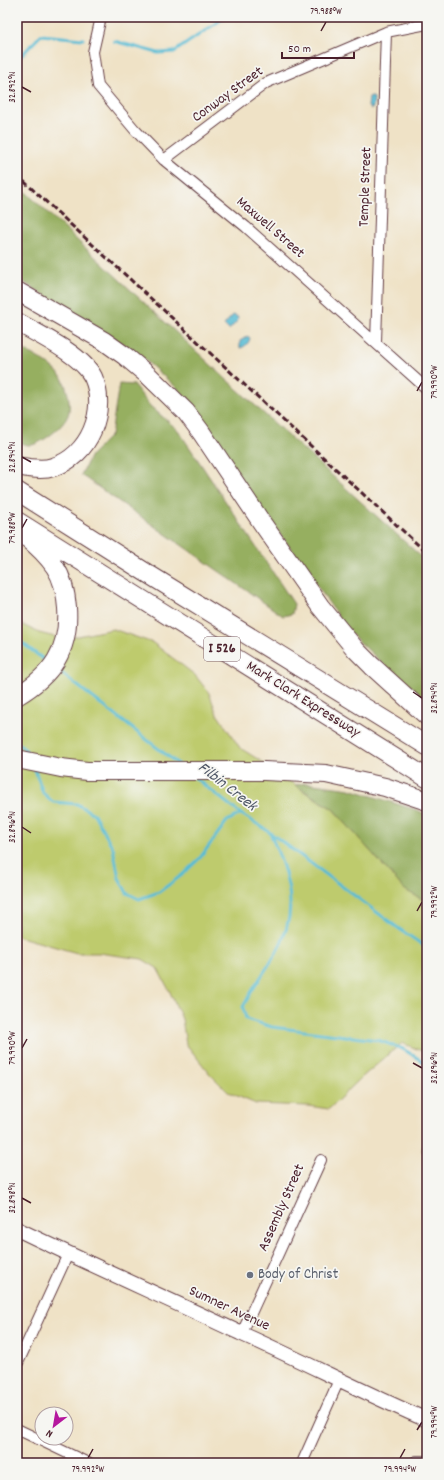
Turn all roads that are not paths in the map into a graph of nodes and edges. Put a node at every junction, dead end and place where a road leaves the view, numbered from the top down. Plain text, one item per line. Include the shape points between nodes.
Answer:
1 (101, 17) edge
2 (427, 24) edge
3 (386, 32) junction
4 (164, 160) junction
5 (17, 291) edge
6 (19, 322) edge
7 (376, 342) junction
8 (427, 389) edge
9 (17, 466) edge
10 (17, 490) edge
11 (17, 521) edge
12 (17, 529) edge
13 (17, 696) edge
14 (427, 716) edge
15 (427, 746) edge
16 (17, 759) edge
17 (427, 778) edge
18 (427, 801) edge
19 (321, 1160) dead end
20 (17, 1229) edge
21 (68, 1254) junction
22 (242, 1333) junction
23 (17, 1365) edge
24 (339, 1380) junction
25 (427, 1420) edge
26 (17, 1429) edge
27 (427, 1461) edge
28 (88, 1463) edge
29 (302, 1463) edge
30 (414, 1463) edge

1 - 4 street, Maxwell Street via 93,52 98,86
2 - 3 street, Conway Street
3 - 4 street, Conway Street via 266,82
3 - 7 street, Temple Street
4 - 7 street, Maxwell Street via 246,227
5 - 14 highway via 104,341 125,356 186,412 320,606 356,650
6 - 9 highway via 80,360 92,377 98,397 98,409 88,439 74,457 52,468
7 - 8 street, Maxwell Street
10 - 15 highway, Mark Clark Expressway / I 526
11 - 17 highway, Mark Clark Expressway / I 526
12 - 13 highway via 36,545 56,568 66,596 68,627 65,642 53,666 35,684
16 - 18 highway via 87,771 264,771 326,774 385,787
19 - 22 street, Assembly Street
20 - 21 street, Sumner Avenue
21 - 22 street, Sumner Avenue
21 - 23 street
22 - 24 street, Sumner Avenue
24 - 25 street, Sumner Avenue
24 - 29 street
26 - 28 street
27 - 30 street

